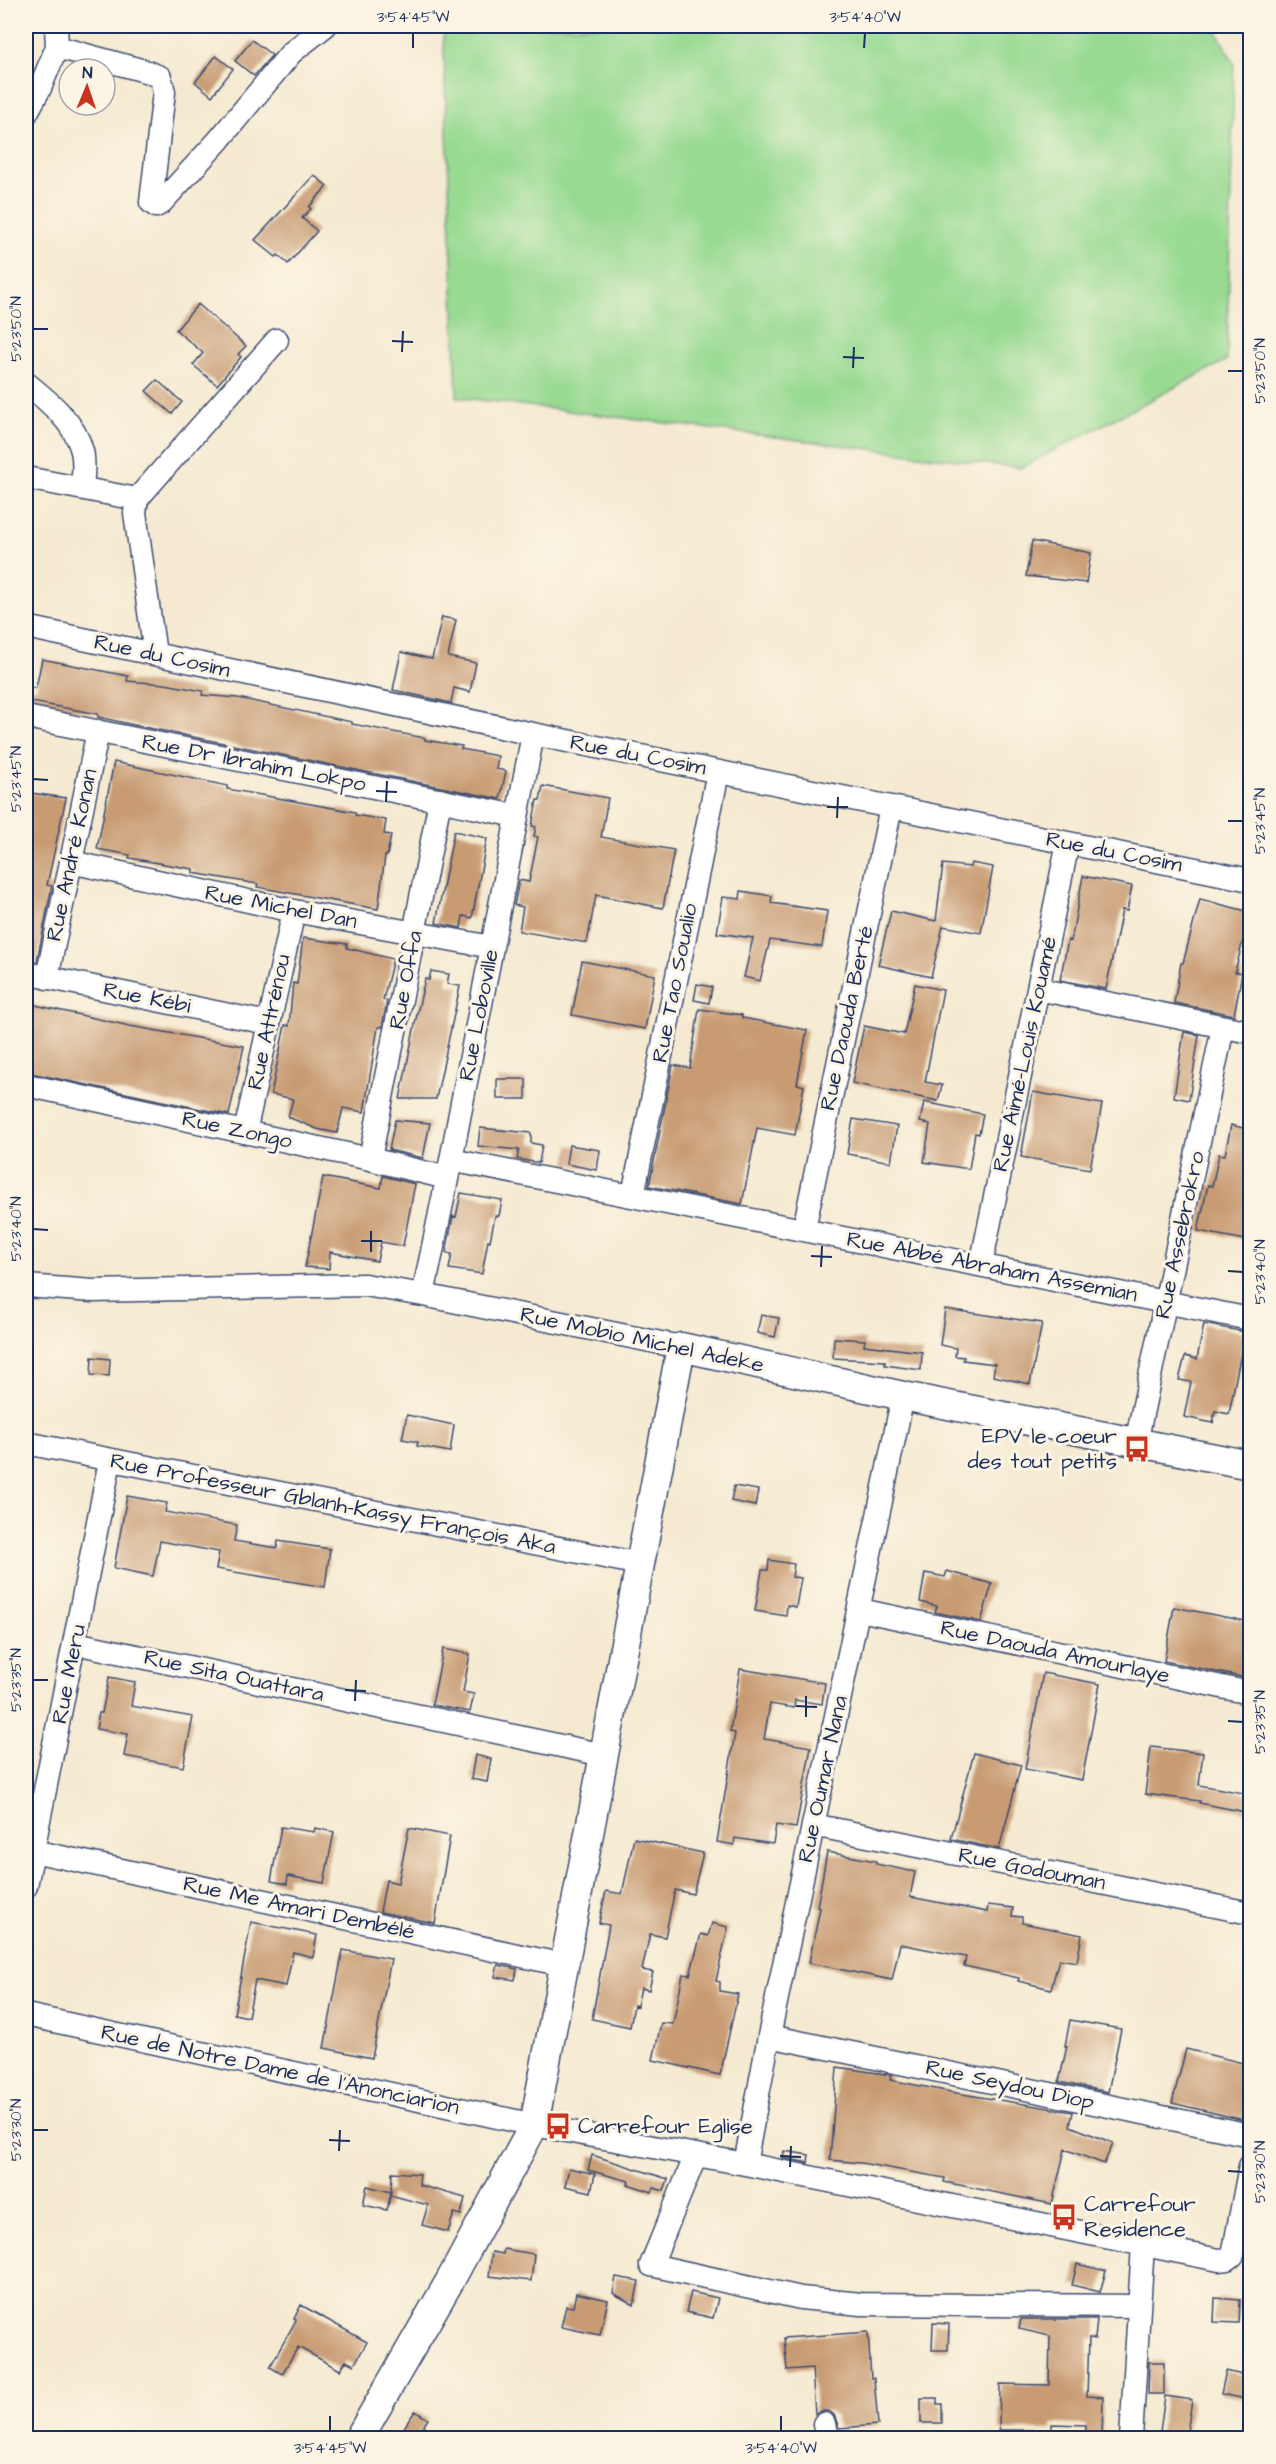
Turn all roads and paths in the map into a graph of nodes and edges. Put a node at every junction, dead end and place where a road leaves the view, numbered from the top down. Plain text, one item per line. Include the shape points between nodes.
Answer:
1 (324, 26) edge
2 (57, 36) edge
3 (26, 114) edge
4 (277, 340) dead end
5 (26, 383) edge
6 (26, 478) edge
7 (82, 488) junction
8 (137, 500) junction
9 (26, 627) edge
10 (155, 654) junction
11 (26, 717) edge
12 (98, 731) junction
13 (533, 734) junction
14 (718, 772) junction
15 (440, 800) junction
16 (891, 807) junction
17 (517, 816) junction
18 (1068, 843) junction
19 (71, 862) junction
20 (1251, 880) edge
21 (294, 911) junction
22 (415, 933) junction
23 (492, 947) junction
24 (36, 976) edge
25 (1038, 989) junction
26 (268, 1023) junction
27 (1223, 1027) junction
28 (1251, 1032) edge
29 (26, 1085) edge
30 (245, 1132) junction
31 (370, 1160) junction
32 (449, 1169) junction
33 (633, 1195) junction
34 (804, 1229) junction
35 (981, 1265) junction
36 (26, 1286) edge
37 (423, 1295) junction
38 (1166, 1303) junction
39 (1251, 1319) edge
40 (681, 1347) junction
41 (903, 1396) junction
42 (26, 1443) edge
43 (1136, 1443) junction
44 (110, 1461) junction
45 (1251, 1465) edge
46 (640, 1564) junction
47 (860, 1610) junction
48 (75, 1643) junction
49 (1251, 1694) edge
50 (604, 1755) junction
51 (813, 1825) junction
52 (33, 1851) junction
53 (26, 1886) edge
54 (1251, 1913) edge
55 (564, 1965) junction
56 (26, 2015) edge
57 (769, 2036) junction
58 (534, 2125) junction
59 (1251, 2134) edge
60 (696, 2155) junction
61 (745, 2164) junction
62 (1251, 2166) edge
63 (1143, 2245) junction
64 (1139, 2306) junction
65 (359, 2439) edge
66 (1131, 2439) edge

1 - 2 street via 291,53 218,141 156,206 151,202 164,92 160,77
2 - 3 street via 40,88
4 - 8 street
5 - 7 street via 71,428 82,450
6 - 7 street
7 - 8 street
8 - 10 street via 135,513
9 - 10 street, Rue du Cosim
10 - 13 street, Rue du Cosim
11 - 12 street, Rue Dr Ibrahim Lokpo
12 - 15 street, Rue Dr Ibrahim Lokpo
12 - 19 street, Rue André Konan
13 - 14 street, Rue du Cosim
13 - 17 street, Rue Loboville
14 - 16 street, Rue du Cosim
14 - 33 street, Rue Tao Soualio
15 - 17 street, Rue Dr Ibrahim Lokpo
15 - 22 street, Rue Offa
16 - 18 street, Rue du Cosim
16 - 34 street, Rue Daouda Berté
17 - 23 street, Rue Loboville
18 - 20 street, Rue du Cosim
18 - 25 street, Rue Aimé-Louis Kouamé
19 - 21 street, Rue Michel Dan
19 - 24 street, Rue André Konan
21 - 22 street, Rue Michel Dan
21 - 26 street, Rue Attrénou
22 - 23 street, Rue Michel Dan
22 - 31 street, Rue Offa
23 - 32 street, Rue Loboville
24 - 26 street, Rue Kébi
25 - 27 street
25 - 35 street, Rue Aimé-Louis Kouamé
26 - 30 street, Rue Attrénou
27 - 28 street
27 - 38 street, Rue Assebrokro
29 - 30 street, Rue Zongo
30 - 31 street, Rue Zongo
31 - 32 street, Rue Zongo
32 - 33 street, Rue Abbé Abraham Assemian
32 - 37 street, Rue Loboville
33 - 34 street, Rue Abbé Abraham Assemian
34 - 35 street, Rue Abbé Abraham Assemian
35 - 38 street, Rue Abbé Abraham Assemian
36 - 37 street, Rue Mobio Michel Adeke via 93,1291 365,1285
37 - 40 street, Rue Mobio Michel Adeke
38 - 39 street, Rue Abbé Abraham Assemian
38 - 43 street, Rue Assebrokro
40 - 41 street, Rue Mobio Michel Adeke
40 - 46 street
41 - 43 street, Rue Mobio Michel Adeke
41 - 47 street, Rue Oumar Nana
42 - 44 street, Rue Professeur Gblanh-Kassy François Aka
43 - 45 street, Rue Mobio Michel Adeke
44 - 46 street, Rue Professeur Gblanh-Kassy François Aka
44 - 48 street, Rue Meru
46 - 50 street
47 - 49 street, Rue Daouda Amourlaye
47 - 51 street, Rue Oumar Nana
48 - 50 street, Rue Sita Ouattara
48 - 52 street, Rue Meru
50 - 55 street
51 - 54 street, Rue Godouman
51 - 57 street, Rue Oumar Nana
52 - 53 street, Rue Meru
52 - 55 street, Rue Me Amari Dembélé
55 - 58 street
56 - 58 street, Rue de Notre Dame de l'Anonciarion
57 - 59 street, Rue Seydou Diop
57 - 61 street, Rue Oumar Nana
58 - 60 street, Rue de Notre Dame de l'Anonciarion
58 - 65 street
60 - 61 street, Rue de Notre Dame de l'Anonciarion
60 - 64 street via 651,2265 801,2298 861,2304
61 - 63 street, Rue de Notre Dame de l'Anonciarion
62 - 63 street, Rue de Notre Dame de l'Anonciarion via 1233,2254 1228,2259
63 - 64 street
64 - 66 street

